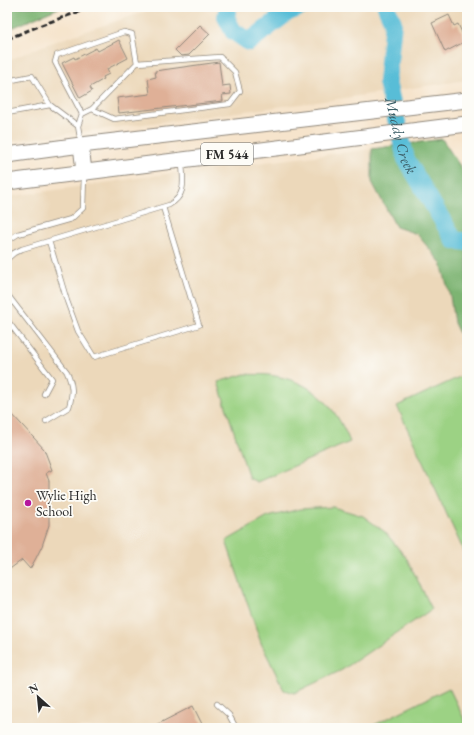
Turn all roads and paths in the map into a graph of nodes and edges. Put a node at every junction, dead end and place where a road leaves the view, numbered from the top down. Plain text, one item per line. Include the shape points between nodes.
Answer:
1 (137, 63) junction
2 (7, 81) edge
3 (467, 100) edge
4 (50, 105) junction
5 (92, 109) junction
6 (7, 114) edge
7 (82, 114) junction
8 (467, 124) edge
9 (78, 126) junction
10 (81, 145) junction
11 (7, 155) edge
12 (182, 159) junction
13 (84, 172) junction
14 (7, 182) edge
15 (162, 207) junction
16 (7, 241) edge
17 (49, 241) junction
18 (7, 259) edge
19 (7, 294) edge
20 (7, 320) edge
21 (44, 394) dead end
22 (46, 421) dead end
23 (217, 704) dead end
24 (236, 728) edge

1 - 5 lane
1 - 5 lane via 220,57 235,72 240,91 230,104 114,119
1 - 7 lane via 132,34 124,32 57,55 55,62
2 - 4 lane via 32,76
3 - 10 main road, FM 544 / FM 544
4 - 6 lane
4 - 9 lane
5 - 7 lane
7 - 9 lane
8 - 12 main road, FM 544 / FM 544
9 - 10 lane
10 - 11 main road, FM 544 / FM 544
10 - 13 main road
12 - 13 main road, FM 544 / FM 544
12 - 15 lane via 183,189 175,202
13 - 14 main road, FM 544 / FM 544
13 - 16 lane via 83,208 71,219 18,234
15 - 17 lane
15 - 17 lane via 199,325 94,356 78,331
17 - 18 lane via 18,251
19 - 22 lane via 67,372 72,384 69,407
20 - 21 lane via 52,379
23 - 24 lane via 229,715

